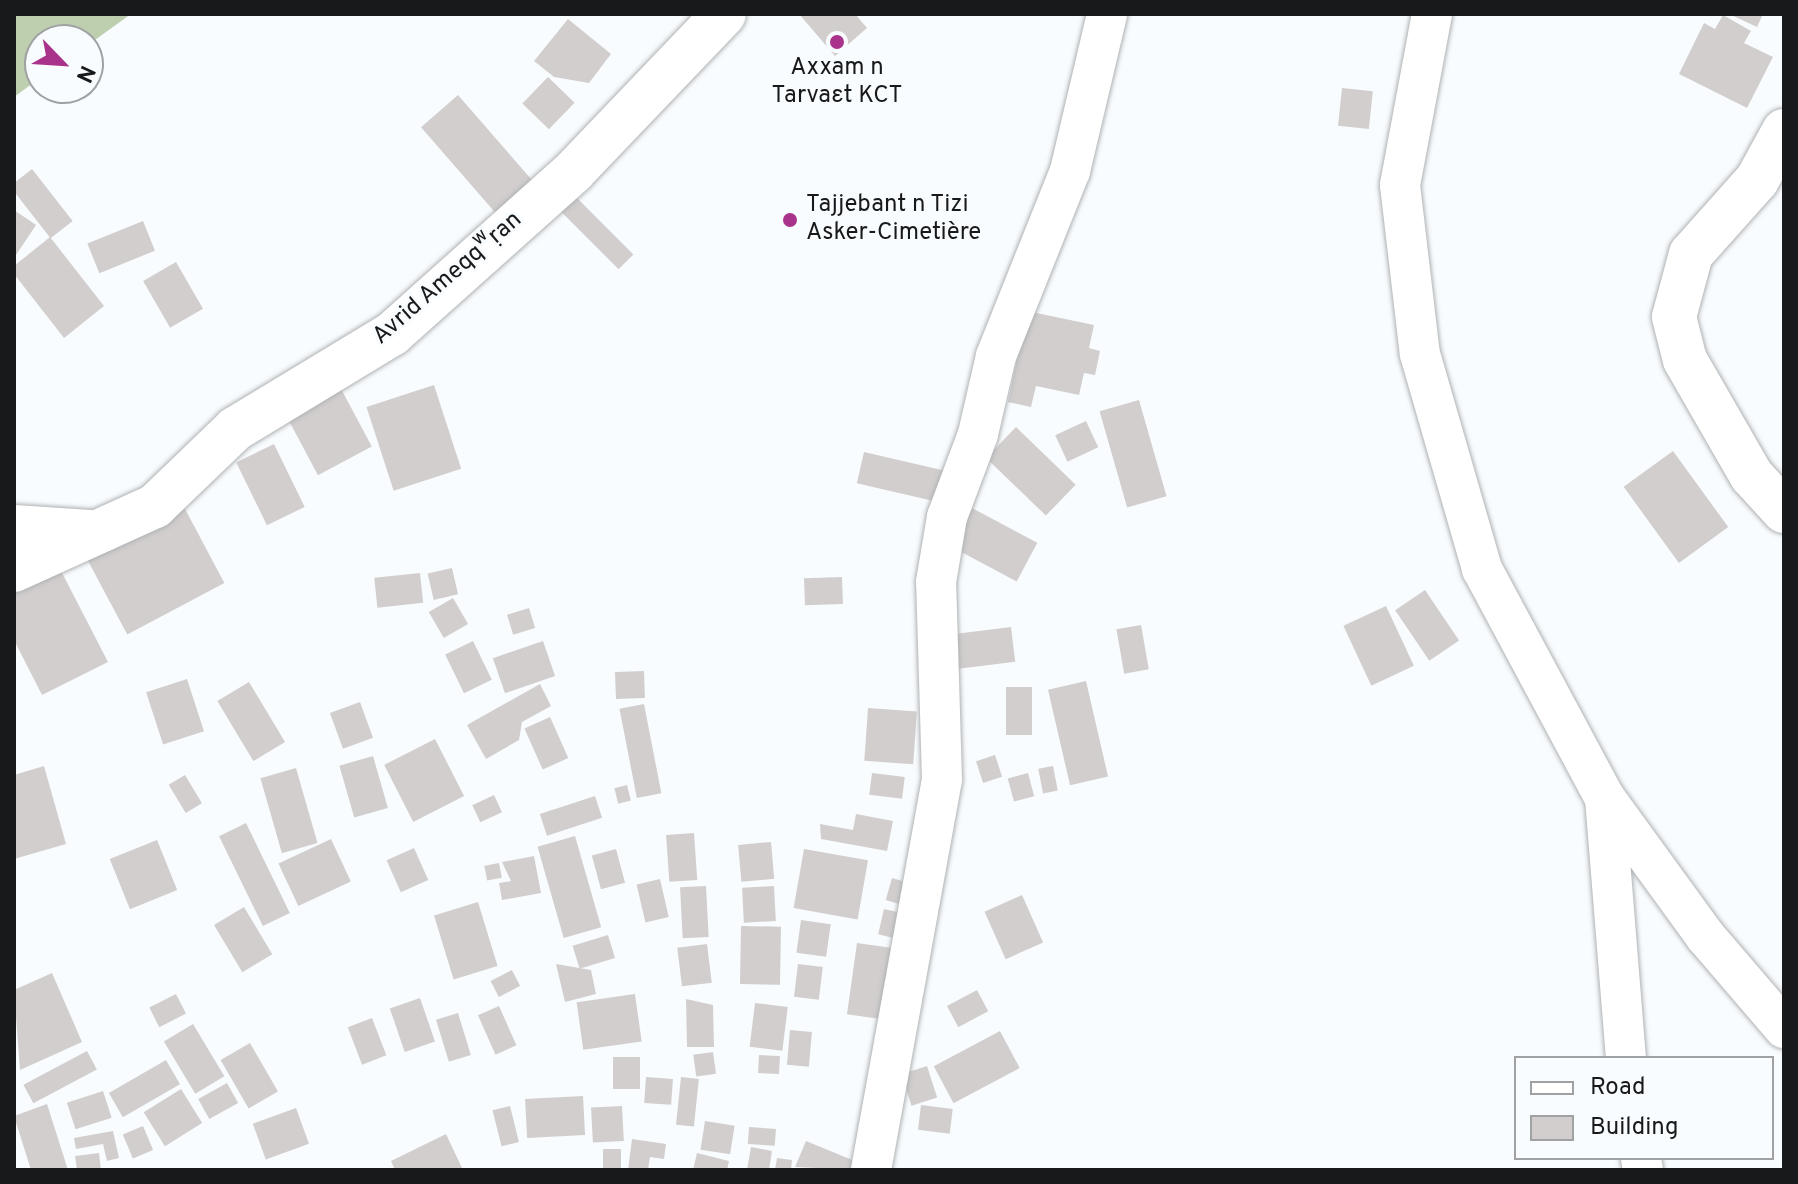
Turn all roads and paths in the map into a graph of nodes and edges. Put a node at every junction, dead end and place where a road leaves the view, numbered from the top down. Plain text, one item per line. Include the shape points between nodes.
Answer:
1 (724, 14) edge
2 (1107, 14) edge
3 (1432, 14) edge
4 (1784, 131) edge
5 (1784, 511) edge
6 (14, 525) edge
7 (105, 531) junction
8 (14, 570) edge
9 (1605, 798) junction
10 (1784, 1028) edge
11 (1626, 1056) edge
12 (871, 1170) edge

1 - 7 street, Avrid Ameqqʷṛan via 574,171 392,334 235,429 155,506
2 - 12 street via 1070,171 996,356 978,434 947,517 936,582 942,780
3 - 9 street via 1400,185 1420,354 1482,569
4 - 5 street via 1757,180 1691,254 1674,317 1685,360 1751,475
6 - 7 street
7 - 8 street, Avrid Ameqqʷṛan
9 - 10 street via 1706,937
9 - 11 street

